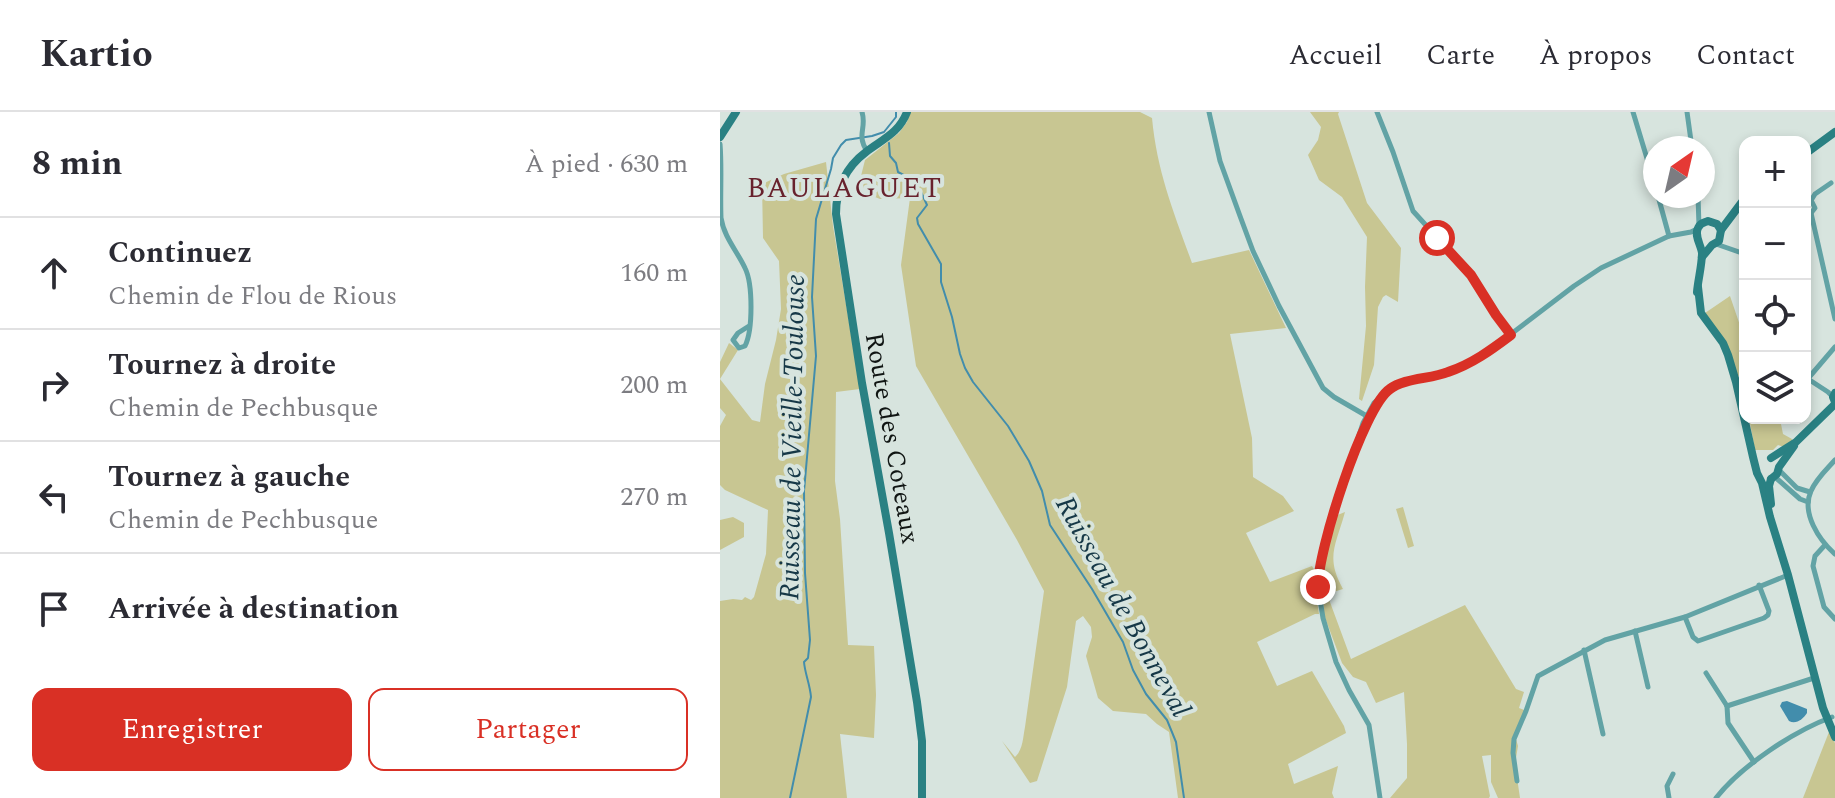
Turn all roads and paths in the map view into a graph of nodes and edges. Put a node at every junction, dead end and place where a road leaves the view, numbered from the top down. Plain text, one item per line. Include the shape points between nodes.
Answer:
1 (736, 112) edge
2 (862, 112) edge
3 (907, 112) edge
4 (1209, 112) edge
5 (1377, 112) edge
6 (1633, 112) edge
7 (1687, 112) edge
8 (1835, 132) edge
9 (1690, 136) edge
10 (720, 137) edge
11 (720, 144) edge
12 (1643, 145) edge
13 (1811, 150) edge
14 (867, 151) junction
15 (720, 169) edge
16 (1831, 183) dead end
17 (1811, 199) edge
18 (1739, 206) edge
19 (1661, 208) edge
20 (1699, 210) joint
21 (1733, 213) junction
22 (1712, 222) junction
23 (1811, 222) edge
24 (1698, 227) junction
25 (1721, 233) junction
26 (1679, 235) junction
27 (1669, 236) junction
28 (1699, 241) junction
29 (1713, 245) junction
30 (1731, 250) junction
31 (1739, 252) edge
32 (1702, 258) junction
33 (1835, 319) edge
34 (749, 326) dead end
35 (1511, 335) junction
36 (1835, 347) edge
37 (1811, 373) edge
38 (1811, 383) edge
39 (1833, 399) edge
40 (1369, 414) junction
41 (1796, 442) junction
42 (1751, 450) junction
43 (1767, 458) junction
44 (1835, 460) edge
45 (1756, 466) junction
46 (1773, 474) junction
47 (1810, 492) junction
48 (1808, 502) junction
49 (1825, 545) junction
50 (1835, 554) edge
51 (1788, 575) junction
52 (1759, 585) junction
53 (1685, 617) junction
54 (1835, 619) edge
55 (1635, 631) junction
56 (1584, 650) junction
57 (1706, 673) dead end
58 (1815, 677) junction
59 (1648, 687) dead end
60 (1727, 706) junction
61 (1831, 720) edge
62 (1603, 734) dead end
63 (1835, 737) edge
64 (1754, 762) junction
65 (1673, 774) dead end
66 (1517, 781) dead end
67 (922, 798) edge
68 (1380, 798) edge
69 (1669, 798) edge
70 (1716, 798) edge

1 - 10 street
2 - 14 street via 861,141
3 - 14 street, Route des Coteaux via 897,131
4 - 40 street via 1220,161 1253,251 1323,388
5 - 35 street via 1413,211 1471,275
6 - 12 street
7 - 9 street
8 - 13 street
11 - 15 street
14 - 67 street, Route des Coteaux via 842,182 836,222 917,702
15 - 34 street via 722,225 750,285
16 - 17 street
18 - 21 street
19 - 27 street
20 - 22 street
20 - 24 street
21 - 22 street
21 - 25 street
22 - 24 street
22 - 25 street
23 - 33 street
24 - 26 street
24 - 28 street
25 - 29 street
25 - 30 street
26 - 27 street
26 - 28 street
27 - 35 street via 1596,271
28 - 29 street
28 - 32 street
29 - 30 street
29 - 32 street
30 - 31 street
32 - 42 street via 1699,318 1728,355
35 - 40 street via 1477,360 1394,386
36 - 37 street
38 - 39 street
39 - 41 street
40 - 68 street via 1325,540 1318,587 1336,662 1369,725
41 - 43 street
41 - 46 street
42 - 43 street
42 - 45 street
43 - 45 street
43 - 46 street via 1775,460
44 - 47 street
45 - 46 street via 1757,473
46 - 47 street
46 - 48 street
46 - 51 street via 1775,532
47 - 48 street
48 - 49 street
49 - 50 street
49 - 54 street via 1813,566 1824,607
51 - 52 street
51 - 58 street
52 - 53 street
52 - 53 street via 1769,611 1764,618 1698,641
53 - 55 street
55 - 56 street
55 - 59 street
56 - 62 street
56 - 66 street via 1535,681 1514,739
57 - 60 street
58 - 60 street
58 - 61 street
60 - 64 street via 1728,723
61 - 63 street
61 - 64 street
64 - 70 street
65 - 69 street

